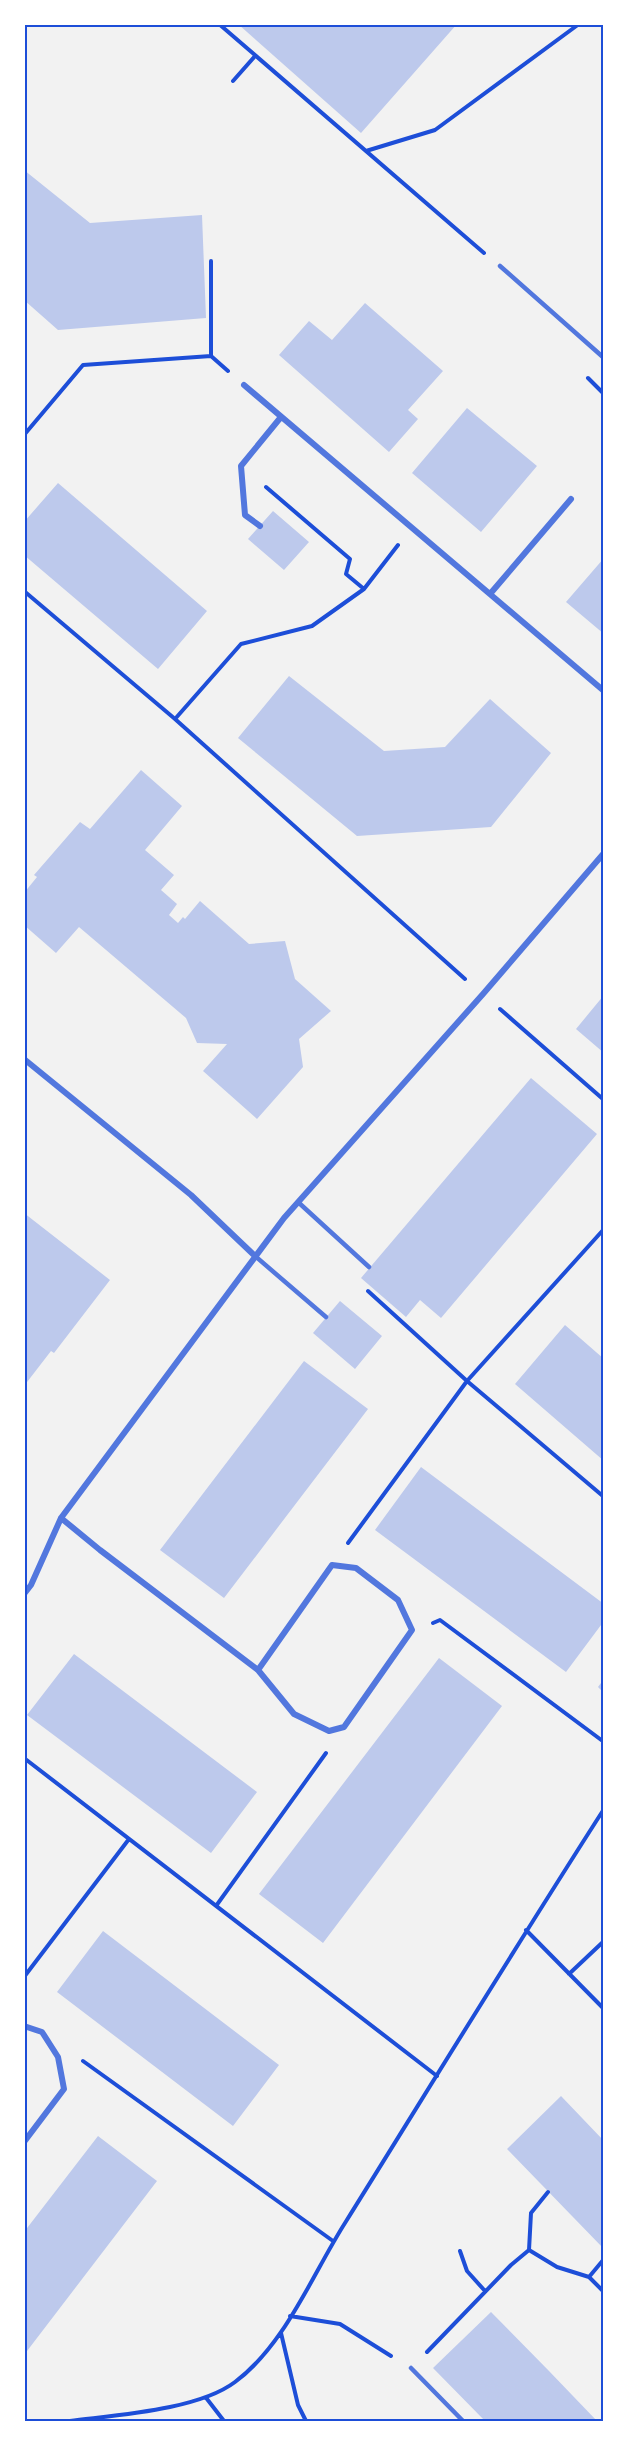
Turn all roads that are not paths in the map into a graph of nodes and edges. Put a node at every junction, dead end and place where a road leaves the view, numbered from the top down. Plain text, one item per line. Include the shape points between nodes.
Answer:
1 (500, 266) road end
2 (604, 358) edge
3 (244, 385) road end
4 (281, 417) junction
5 (571, 499) dead end
6 (260, 526) dead end
7 (490, 594) junction
8 (604, 691) edge
9 (604, 853) edge
10 (24, 1059) edge
11 (298, 1202) junction
12 (255, 1256) junction
13 (369, 1268) dead end
14 (326, 1317) dead end
15 (61, 1518) junction
16 (24, 1594) edge
17 (258, 1670) junction
18 (24, 2026) edge
19 (24, 2142) edge
20 (411, 2368) road end
21 (463, 2421) edge

1 - 2 lane
3 - 4 street
4 - 6 street via 241,466 245,514
4 - 7 street
5 - 7 street
7 - 8 street
9 - 11 street
10 - 12 street via 191,1194
11 - 12 street
11 - 13 lane
12 - 14 lane
12 - 15 street
15 - 16 street
15 - 17 street
17 - 17 street via 332,1565 356,1568 398,1600 412,1630 344,1727 329,1731 294,1714
18 - 19 street via 42,2032 58,2057 64,2089
20 - 21 lane

